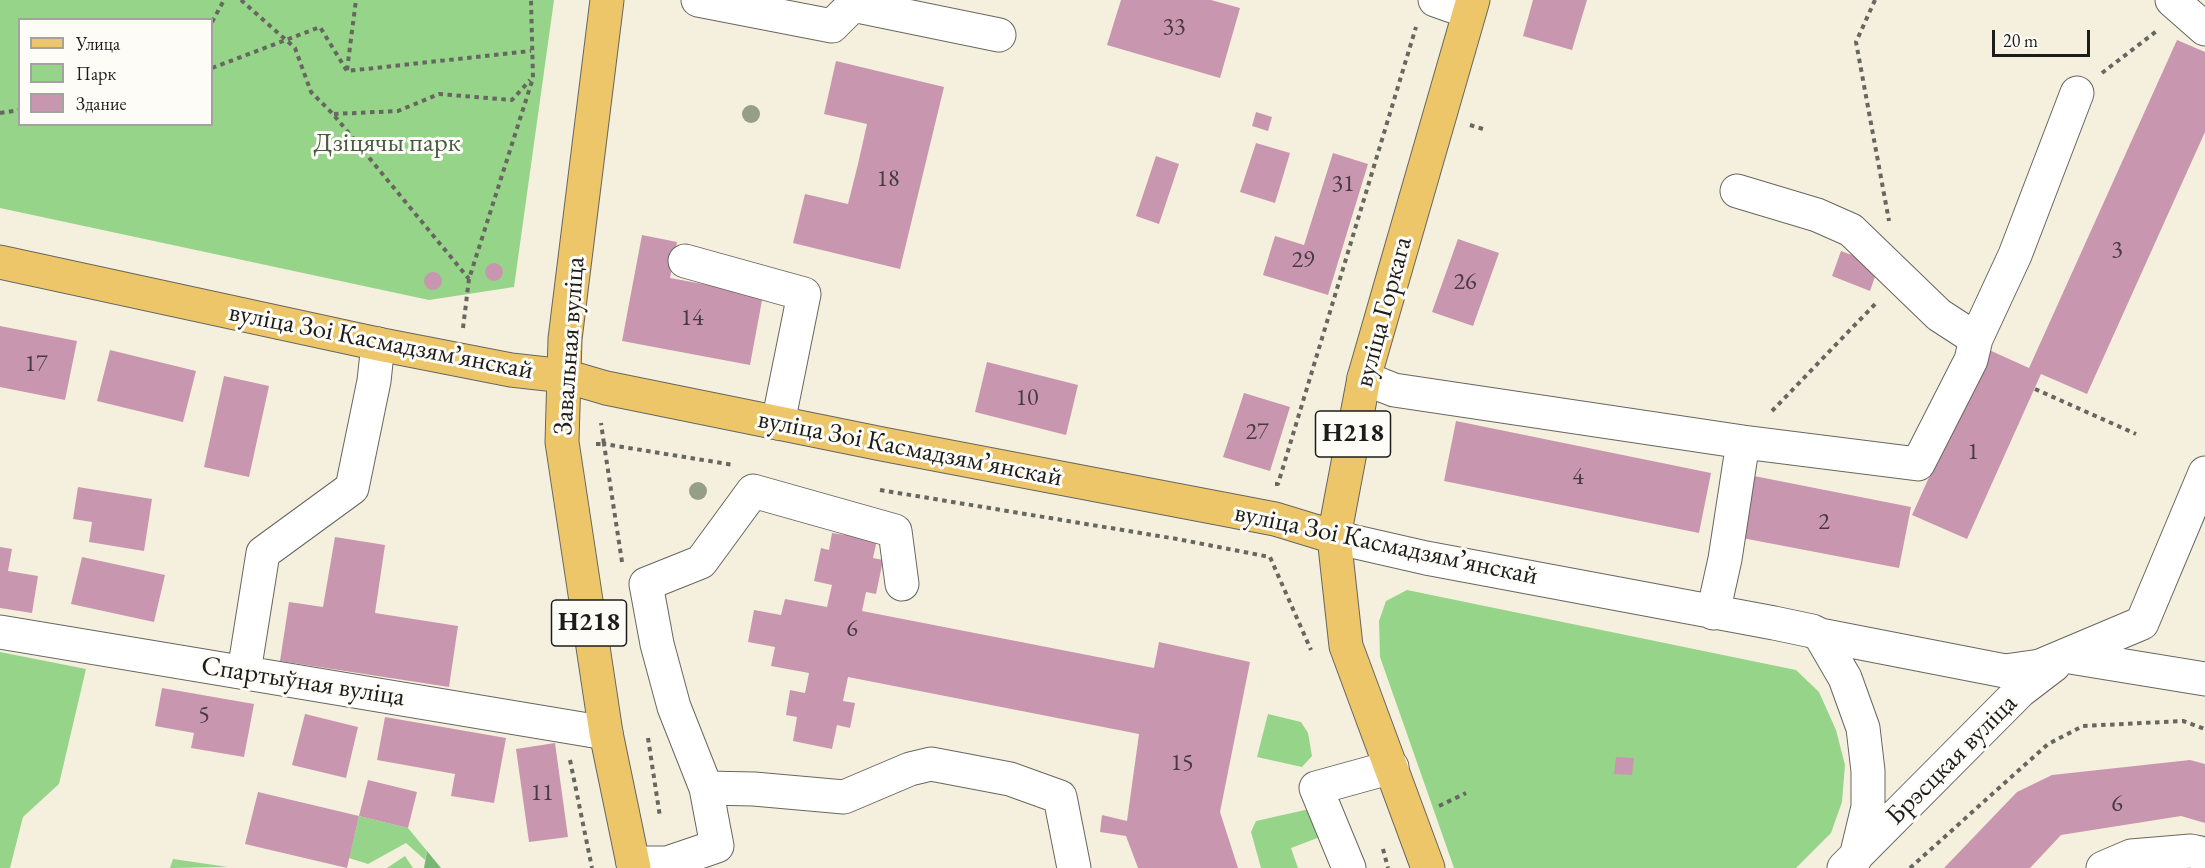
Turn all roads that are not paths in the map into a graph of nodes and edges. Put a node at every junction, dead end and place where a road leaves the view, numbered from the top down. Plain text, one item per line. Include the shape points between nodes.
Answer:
1 (607, 0) edge
2 (698, 0) edge
3 (854, 2) edge
4 (1471, 6) edge
5 (1426, 11) edge
6 (999, 35) dead end
7 (2077, 93) road end
8 (1737, 192) dead end
9 (685, 261) dead end
10 (0, 262) edge
11 (1976, 339) junction
12 (378, 344) junction
13 (565, 376) junction
14 (1364, 378) junction
15 (778, 423) junction
16 (1743, 442) junction
17 (2205, 473) edge
18 (1334, 537) junction
19 (902, 584) dead end
20 (1713, 613) junction
21 (0, 632) edge
22 (1820, 635) junction
23 (2064, 656) junction
24 (244, 672) junction
25 (2205, 679) edge
26 (606, 733) junction
27 (1392, 767) junction
28 (706, 788) junction
29 (2205, 854) edge
30 (722, 857) edge
31 (1850, 862) edge
32 (634, 865) edge
33 (1074, 868) edge
34 (1349, 868) edge
35 (1428, 868) edge
36 (2103, 868) edge

1 - 13 main road, Завальная вуліца / Н218 via 565,339
2 - 3 street via 832,26
3 - 6 street
4 - 5 street
4 - 14 main road, вуліца Горкага / Н218
7 - 11 street via 2015,255
8 - 11 street via 1817,215 1851,230 1940,315
9 - 15 street via 804,294
10 - 12 main road, вуліца Зоі Касмадзямʼянскай
11 - 16 street via 1971,360 1918,465
12 - 13 main road, вуліца Зоі Касмадзямʼянскай via 511,370
12 - 24 street via 352,488 263,553
13 - 15 main road, вуліца Зоі Касмадзямʼянскай
13 - 26 main road, Завальная вуліца / Н218 via 562,442
14 - 16 street via 1394,390
14 - 18 main road, вуліца Горкага / Н218
15 - 18 main road, вуліца Зоі Касмадзямʼянскай via 1275,519
16 - 20 street
17 - 23 street via 2142,623
18 - 20 street, вуліца Зоі Касмадзямʼянскай
18 - 27 main road, вуліца Горкага / Н218 via 1346,646
19 - 28 street via 895,531 753,491 701,562 646,584 674,707
20 - 22 street, вуліца Зоі Касмадзямʼянскай
21 - 24 street, Спартыўная вуліца
22 - 23 street, вуліца Зоі Касмадзямʼянскай via 2005,671 2040,666
22 - 31 street via 1845,678 1863,728 1868,807
23 - 25 street
23 - 31 street, Брэсцкая вуліца via 2019,691
24 - 26 street, Спартыўная вуліца
26 - 32 main road, Завальная вуліца / Н218
27 - 34 street via 1316,788
27 - 35 main road, вуліца Горкага / Н218
28 - 30 street
28 - 33 street via 844,797 931,764 1010,779 1060,797
29 - 36 street via 2191,850 2131,856
30 - 32 street

